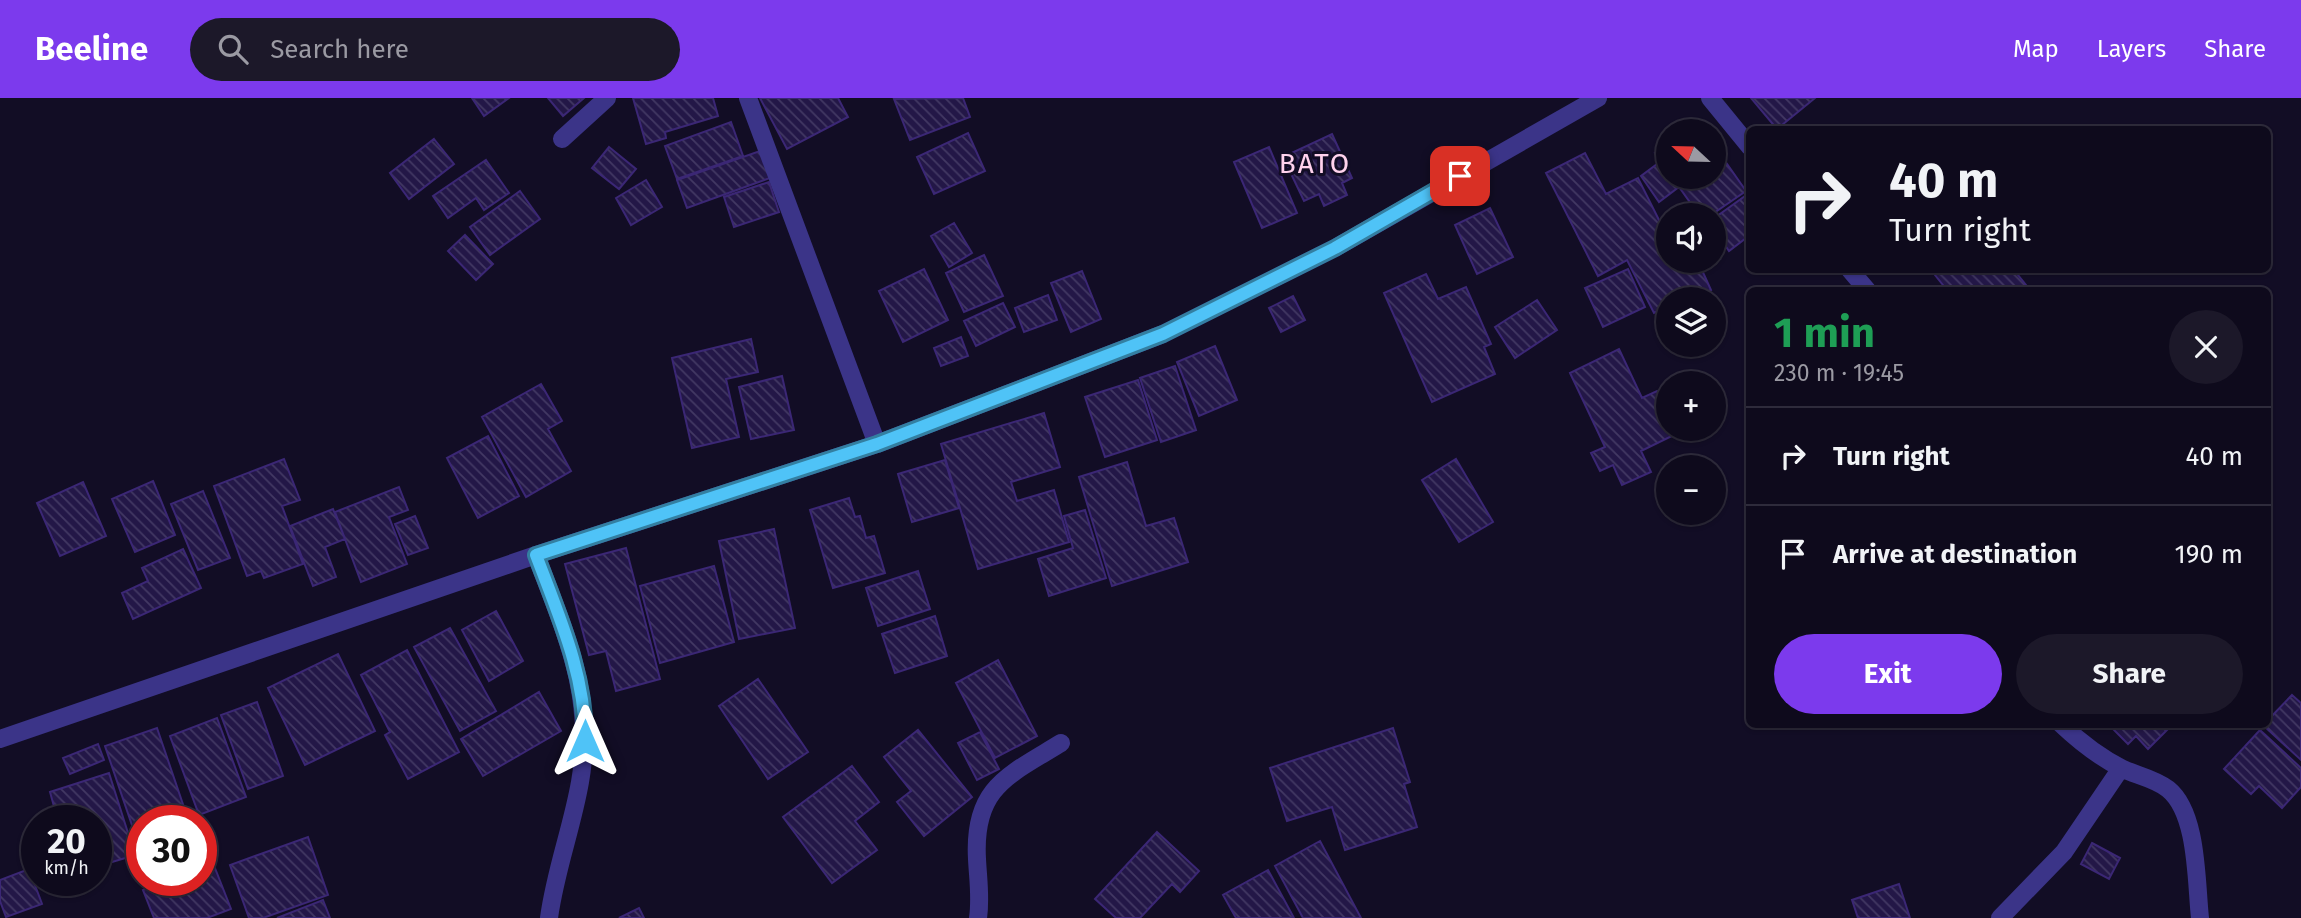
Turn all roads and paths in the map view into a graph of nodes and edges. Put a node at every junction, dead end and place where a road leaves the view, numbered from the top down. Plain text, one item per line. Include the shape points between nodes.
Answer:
1 (607, 98) edge
2 (748, 98) edge
3 (1598, 98) edge
4 (1710, 98) edge
5 (562, 139) dead end
6 (1746, 142) edge
7 (1853, 273) edge
8 (1864, 287) edge
9 (877, 444) junction
10 (536, 555) junction
11 (2065, 728) edge
12 (0, 739) edge
13 (1061, 743) dead end
14 (2121, 768) junction
15 (550, 918) edge
16 (978, 918) edge
17 (2000, 918) edge
18 (2200, 918) edge

1 - 5 street
2 - 9 street
3 - 9 street via 1245,295 1163,334
4 - 6 street
7 - 8 street
9 - 10 street
10 - 12 street
10 - 15 street via 573,656 586,711 580,782
11 - 14 street via 2085,747
13 - 16 street via 1008,775 984,802 976,830
14 - 17 street via 2064,852
14 - 18 street via 2167,789 2183,808

